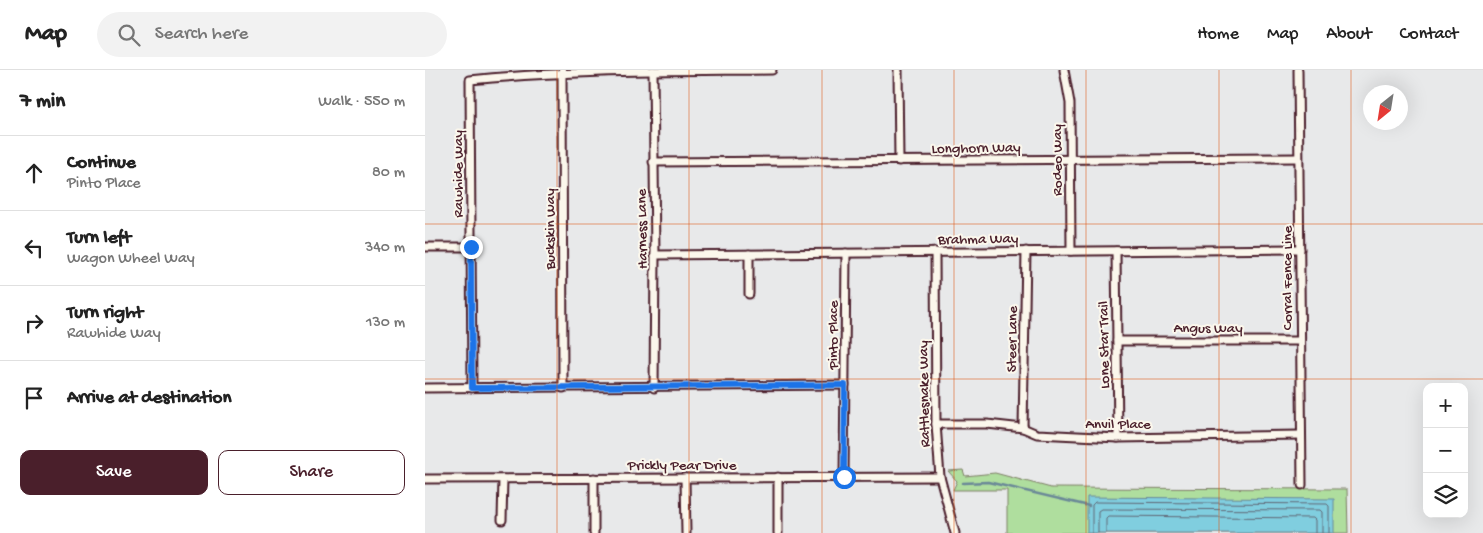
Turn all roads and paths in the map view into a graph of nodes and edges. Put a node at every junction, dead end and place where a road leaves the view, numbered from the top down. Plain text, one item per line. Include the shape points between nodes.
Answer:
1 (772, 70) edge
2 (899, 70) edge
3 (1065, 70) edge
4 (1298, 70) edge
5 (563, 71) edge
6 (653, 71) edge
7 (1298, 158) junction
8 (1070, 159) junction
9 (899, 161) junction
10 (653, 162) junction
11 (425, 247) edge
12 (471, 247) junction
13 (1300, 249) junction
14 (1071, 250) junction
15 (1026, 251) junction
16 (1116, 251) junction
17 (935, 252) junction
18 (846, 253) junction
19 (749, 254) junction
20 (655, 255) junction
21 (749, 294) dead end
22 (1117, 341) junction
23 (1299, 342) junction
24 (845, 385) junction
25 (425, 388) edge
26 (472, 388) junction
27 (563, 388) junction
28 (654, 388) junction
29 (936, 424) junction
30 (1023, 428) junction
31 (1301, 435) junction
32 (1118, 438) junction
33 (778, 477) junction
34 (844, 477) junction
35 (939, 477) junction
36 (594, 478) junction
37 (685, 478) junction
38 (425, 479) edge
39 (503, 479) junction
40 (1302, 486) dead end
41 (503, 520) dead end
42 (594, 533) edge
43 (686, 533) edge
44 (778, 533) edge
45 (955, 533) edge

1 - 6 street
2 - 9 street
3 - 8 street, Rodeo Way via 1070,103
4 - 7 street, Corral Fence Line
5 - 6 street
5 - 12 street, Rawhide Way via 513,73 470,80
5 - 27 street, Buckskin Way
6 - 10 street, Harness Lane
7 - 8 street, Longhorn Way
7 - 13 street, Corral Fence Line
8 - 9 street, Longhorn Way
8 - 14 street, Rodeo Way
9 - 10 street, Longhorn Way
10 - 20 street, Harness Lane
11 - 12 street
12 - 26 street, Rawhide Way
13 - 16 street, Brahma Way
13 - 23 street, Corral Fence Line
14 - 15 street, Brahma Way
14 - 16 street, Brahma Way
15 - 17 street, Brahma Way
15 - 30 street, Steer Lane
16 - 22 street, Lone Star Trail
17 - 18 street, Brahma Way
17 - 29 street, Rattlesnake Way
18 - 19 street, Brahma Way
18 - 24 street, Pinto Place
19 - 20 street, Brahma Way
19 - 21 street
20 - 28 street, Harness Lane
22 - 23 street, Angus Way
22 - 32 street, Lone Star Trail
23 - 31 street, Corral Fence Line
24 - 28 street
24 - 34 street, Pinto Place
25 - 26 street
26 - 27 street
27 - 28 street
29 - 30 street, Anvil Place
29 - 35 street, Rattlesnake Way
30 - 32 street, Anvil Place via 1037,434
31 - 32 street, Anvil Place
31 - 40 street, Corral Fence Line
33 - 34 street, Prickly Pear Drive
33 - 37 street, Prickly Pear Drive
33 - 44 street
34 - 35 street, Prickly Pear Drive
35 - 45 street, Rattlesnake Way
36 - 37 street, Prickly Pear Drive
36 - 39 street, Prickly Pear Drive
36 - 42 street
37 - 43 street
38 - 39 street, Prickly Pear Drive
39 - 41 street

